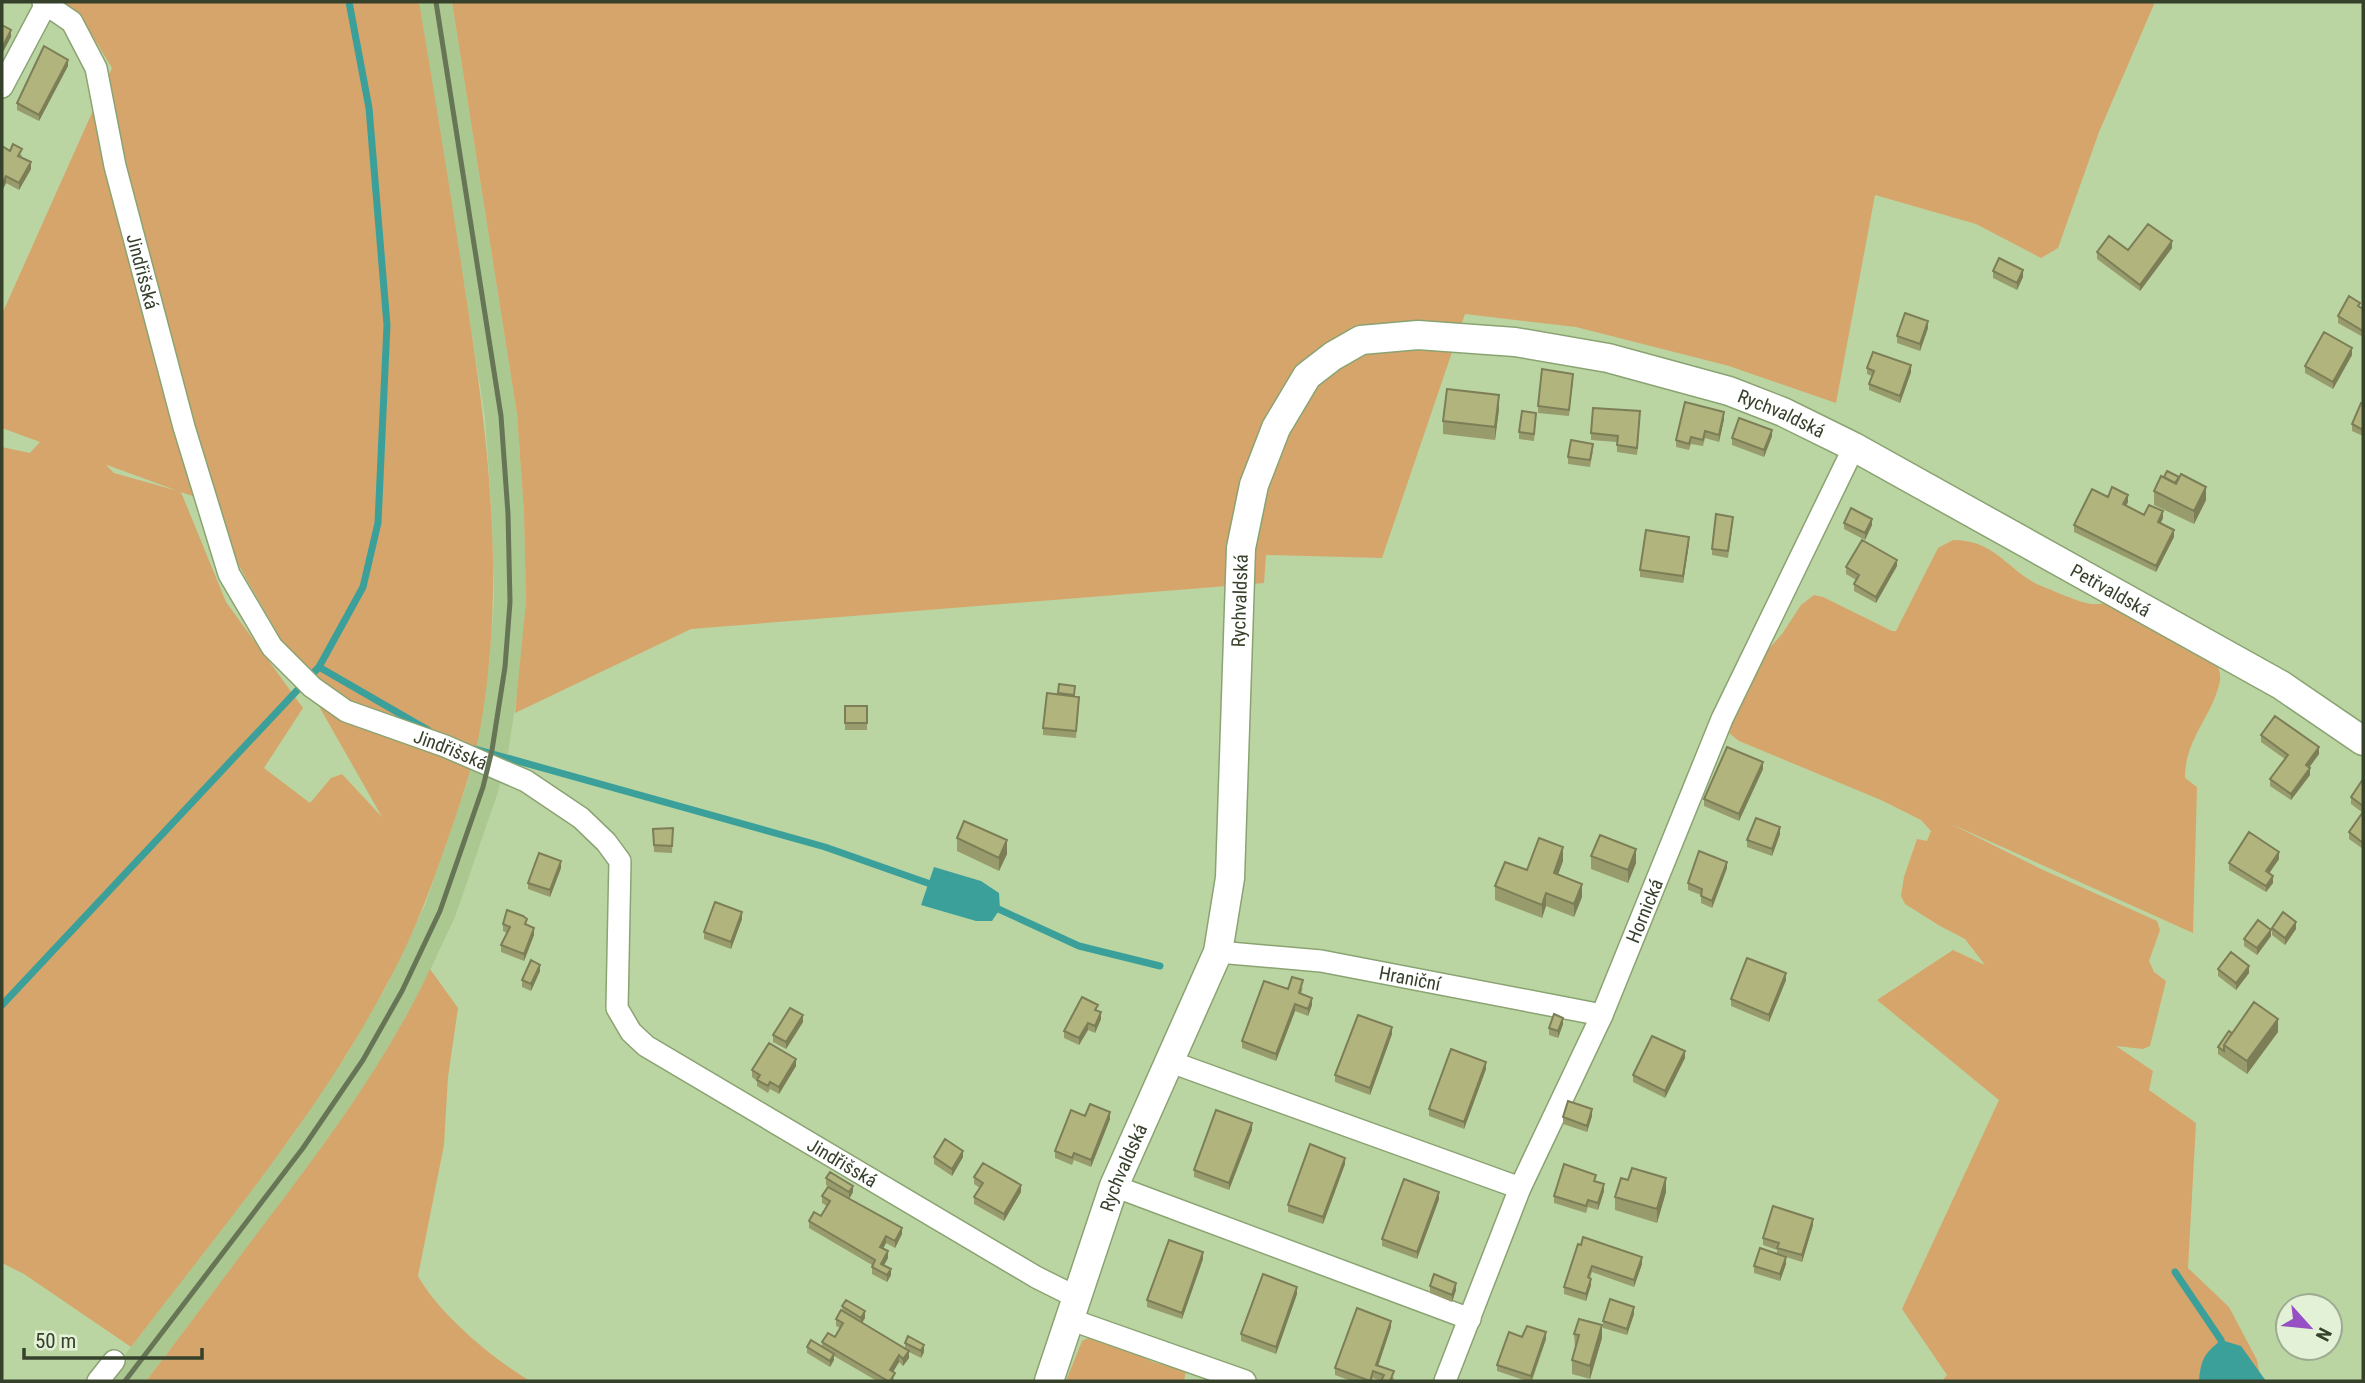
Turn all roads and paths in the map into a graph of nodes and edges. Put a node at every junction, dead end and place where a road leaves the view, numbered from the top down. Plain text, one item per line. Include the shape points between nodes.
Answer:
1 (44, 3) edge
2 (2, 88) edge
3 (1854, 447) junction
4 (2363, 740) edge
5 (1218, 952) junction
6 (1602, 1015) junction
7 (1171, 1062) junction
8 (1114, 1186) junction
9 (1520, 1188) junction
10 (1072, 1308) junction
11 (1470, 1318) junction
12 (114, 1361) dead end
13 (98, 1381) edge
14 (1049, 1381) edge
15 (1245, 1381) edge
16 (1445, 1381) edge

1 - 2 street
1 - 10 street, Jindřišská via 72,22 96,68 115,166 184,426 229,574 272,647 312,687 346,711 526,781 581,818 606,842 620,861 617,1008 646,1046 1036,1277
3 - 4 street, Petřvaldská via 2281,685
3 - 5 street, Rychvaldská via 1729,391 1608,358 1515,342 1418,335 1361,340 1307,376 1276,428 1254,485 1241,548 1230,878
3 - 6 street, Hornická via 1722,719
5 - 6 street, Hraniční via 1321,961
5 - 7 street, Rychvaldská
6 - 9 street, Hornická
7 - 8 street, Rychvaldská
7 - 9 street
8 - 10 street, Rychvaldská
8 - 11 street
9 - 11 street, Hornická
10 - 14 street, Rychvaldská
10 - 15 street, Jindřišská
11 - 16 street, Hornická
12 - 13 street

